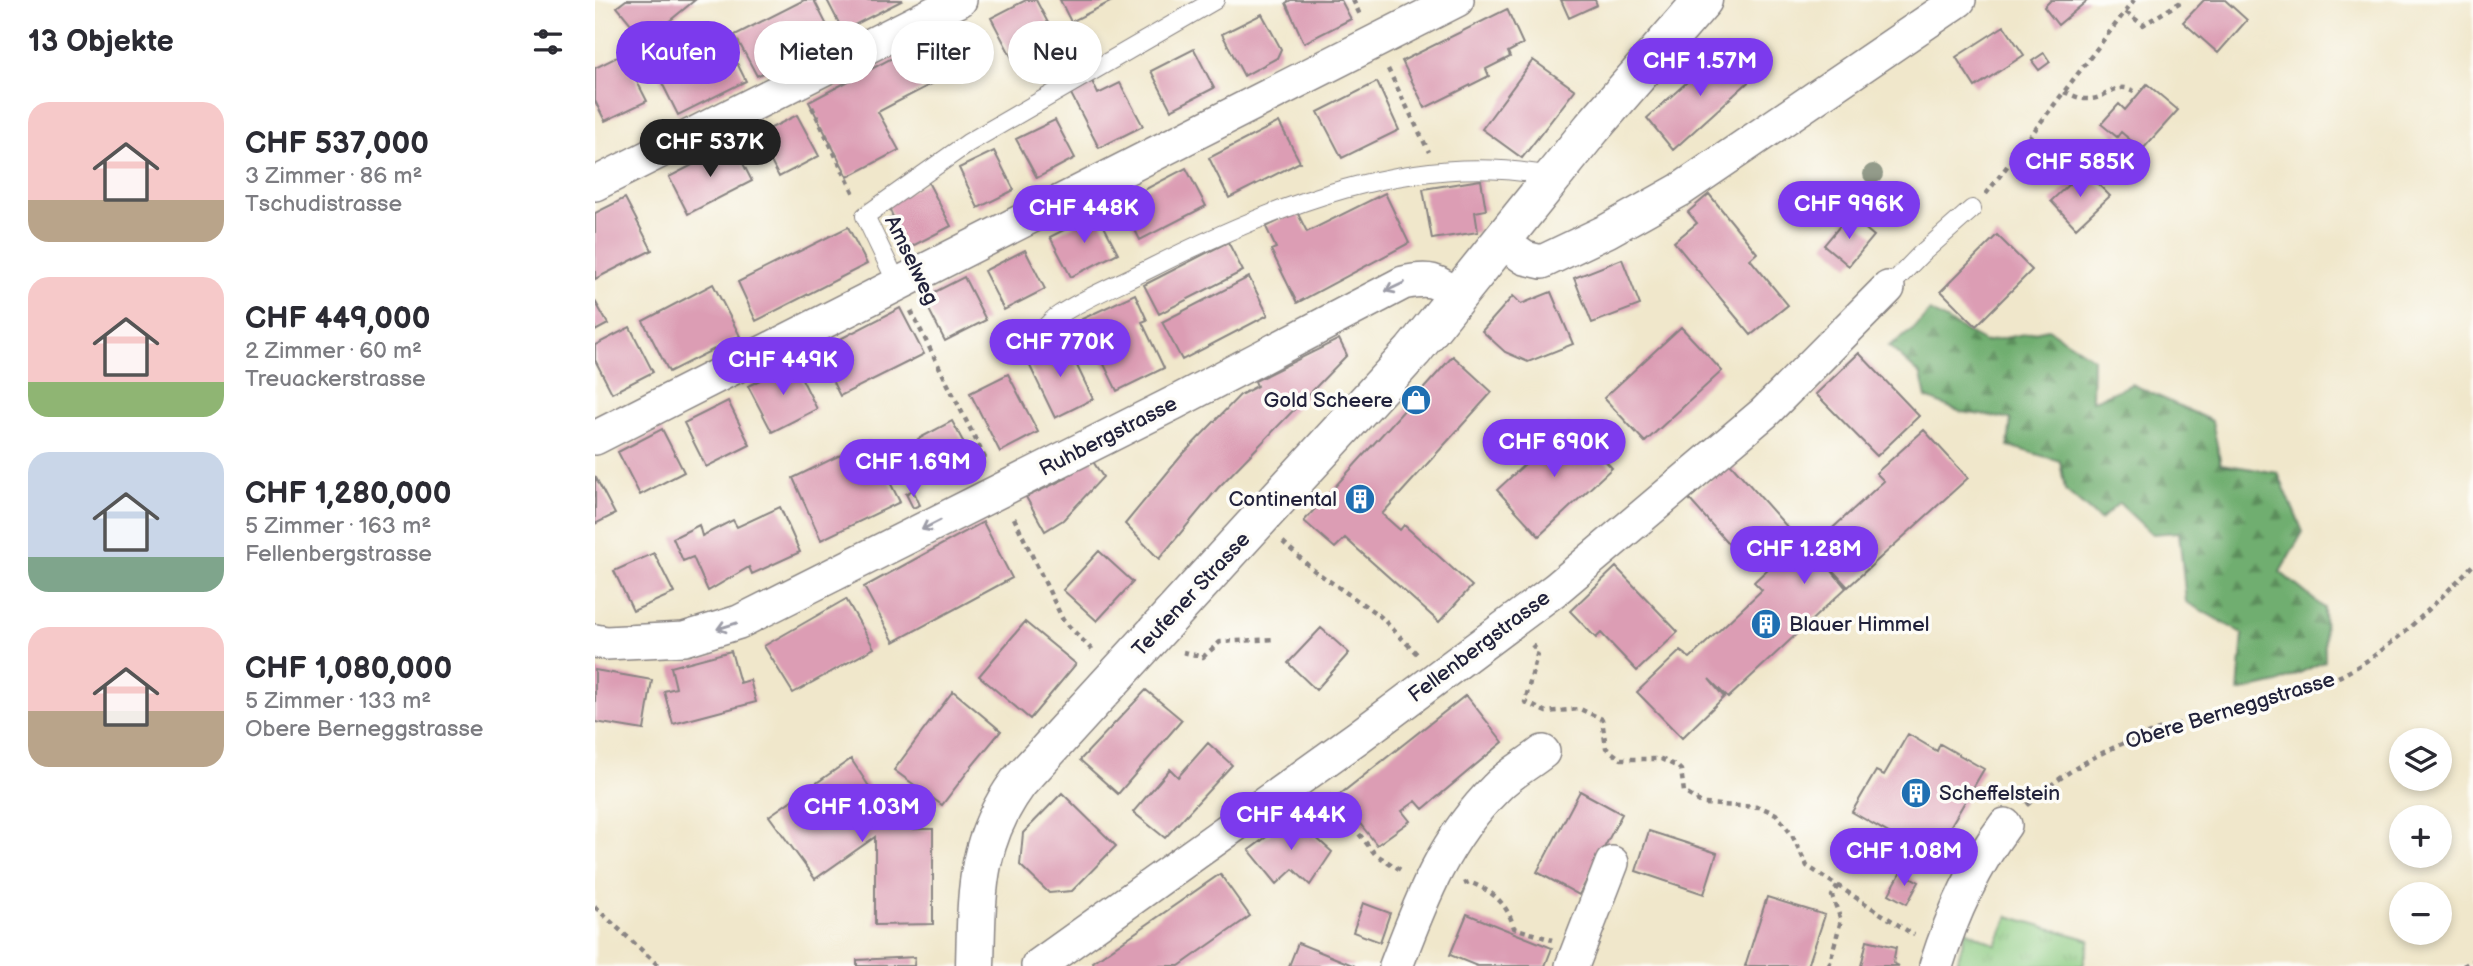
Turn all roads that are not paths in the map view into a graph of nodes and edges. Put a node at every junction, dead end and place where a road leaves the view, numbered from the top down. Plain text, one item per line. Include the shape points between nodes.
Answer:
1 (960, 0) edge
2 (1215, 0) edge
3 (1457, 0) edge
4 (1703, 0) edge
5 (1959, 0) edge
6 (1554, 177) junction
7 (595, 184) edge
8 (1972, 209) road end
9 (1502, 242) junction
10 (898, 285) junction
11 (1888, 288) joint
12 (1457, 296) junction
13 (1033, 342) dead end
14 (595, 438) edge
15 (595, 641) edge
16 (1543, 752) dead end
17 (2005, 825) road end
18 (1612, 863) dead end
19 (1575, 957) edge
20 (975, 966) edge
21 (1038, 966) edge
22 (1396, 966) edge
23 (1936, 966) edge

1 - 7 street
2 - 10 lane, Amselweg via 968,143 865,216
3 - 10 street
4 - 6 main road, Teufener Strasse
5 - 9 street via 1680,190 1607,231 1542,262 1525,258
6 - 9 main road, Teufener Strasse
6 - 13 lane via 1493,169 1438,172 1363,184 1290,205 1204,241 1057,316
8 - 11 lane
9 - 12 main road, Teufener Strasse
10 - 14 street
11 - 21 street, Fellenbergstrasse via 1764,413 1556,589
12 -> 15 street, Ruhbergstrasse via 1437,281 1403,283 739,622 684,639
12 - 20 main road, Teufener Strasse via 1363,407 1008,797 983,855
16 - 22 street via 1498,786 1457,835 1428,883
17 - 23 street via 1971,879
18 - 19 street

